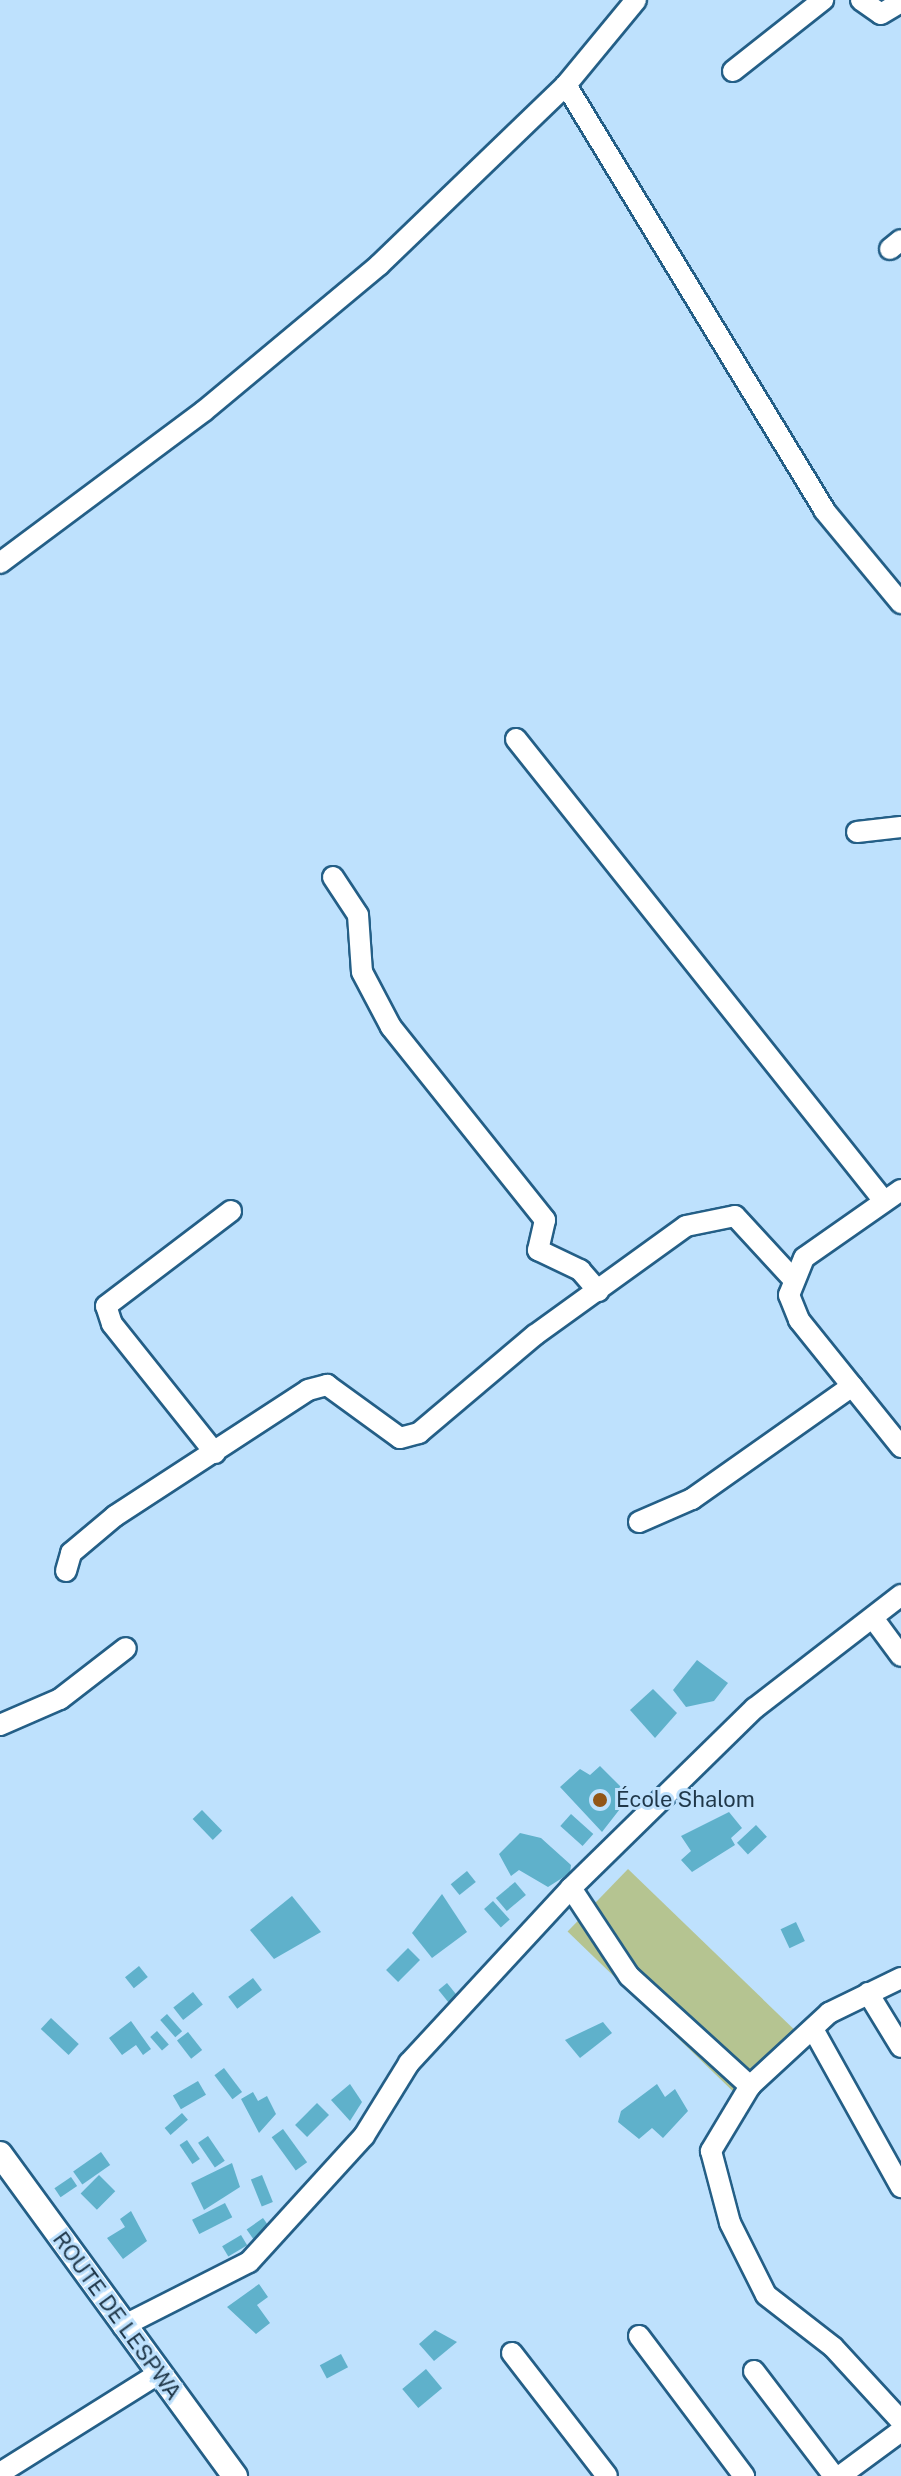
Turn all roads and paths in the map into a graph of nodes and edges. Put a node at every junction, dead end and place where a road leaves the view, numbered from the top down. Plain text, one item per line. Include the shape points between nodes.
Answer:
1 (636, 0) edge
2 (823, 0) edge
3 (861, 0) edge
4 (901, 2) edge
5 (733, 71) dead end
6 (566, 85) junction
7 (0, 563) edge
8 (901, 603) edge
9 (516, 739) dead end
10 (901, 827) edge
11 (857, 832) dead end
12 (333, 877) dead end
13 (892, 1195) edge
14 (231, 1211) dead end
15 (791, 1277) junction
16 (598, 1291) junction
17 (852, 1386) junction
18 (901, 1447) edge
19 (215, 1453) junction
20 (639, 1522) dead end
21 (66, 1571) dead end
22 (901, 1595) edge
23 (873, 1618) junction
24 (126, 1648) dead end
25 (901, 1656) edge
26 (0, 1725) edge
27 (571, 1888) junction
28 (901, 1978) edge
29 (868, 1993) junction
30 (813, 2029) junction
31 (901, 2047) edge
32 (750, 2086) junction
33 (0, 2154) edge
34 (901, 2187) edge
35 (123, 2326) junction
36 (639, 2336) dead end
37 (512, 2353) dead end
38 (754, 2371) dead end
39 (158, 2374) junction
40 (901, 2421) edge
41 (901, 2431) edge
42 (0, 2473) edge
43 (235, 2476) edge
44 (607, 2476) edge
45 (744, 2476) edge
46 (834, 2476) edge
47 (840, 2476) edge

1 - 6 street
2 - 5 street
3 - 4 street via 881,14
6 - 7 street via 356,284 204,411
6 - 8 street via 824,510
9 - 13 street
10 - 11 street
12 - 16 street via 358,915 362,972 391,1027 545,1220 538,1250 580,1270
13 - 15 street via 804,1258
14 - 19 street via 106,1306
15 - 16 street via 735,1216 720,1214 686,1226
15 - 17 street via 789,1295 799,1320
16 - 19 street via 419,1433 400,1438 327,1385 308,1390
17 - 18 street
17 - 20 street via 692,1499
19 - 21 street via 115,1516 71,1553
22 - 23 street
23 - 25 street
23 - 27 street via 755,1708
24 - 26 street via 60,1699
27 - 32 street via 629,1976
27 - 35 street via 409,2063 364,2136 249,2262
28 - 29 street
29 - 30 street
29 - 31 street
30 - 32 street
30 - 34 street
32 - 40 street via 711,2151 730,2223 766,2295 833,2347
33 - 35 street, ROUTE DE LESPWA
35 - 39 street, ROUTE DE LESPWA
36 - 45 street
37 - 44 street
38 - 46 street
39 - 42 street
39 - 43 street, ROUTE DE LESPWA
41 - 47 street

